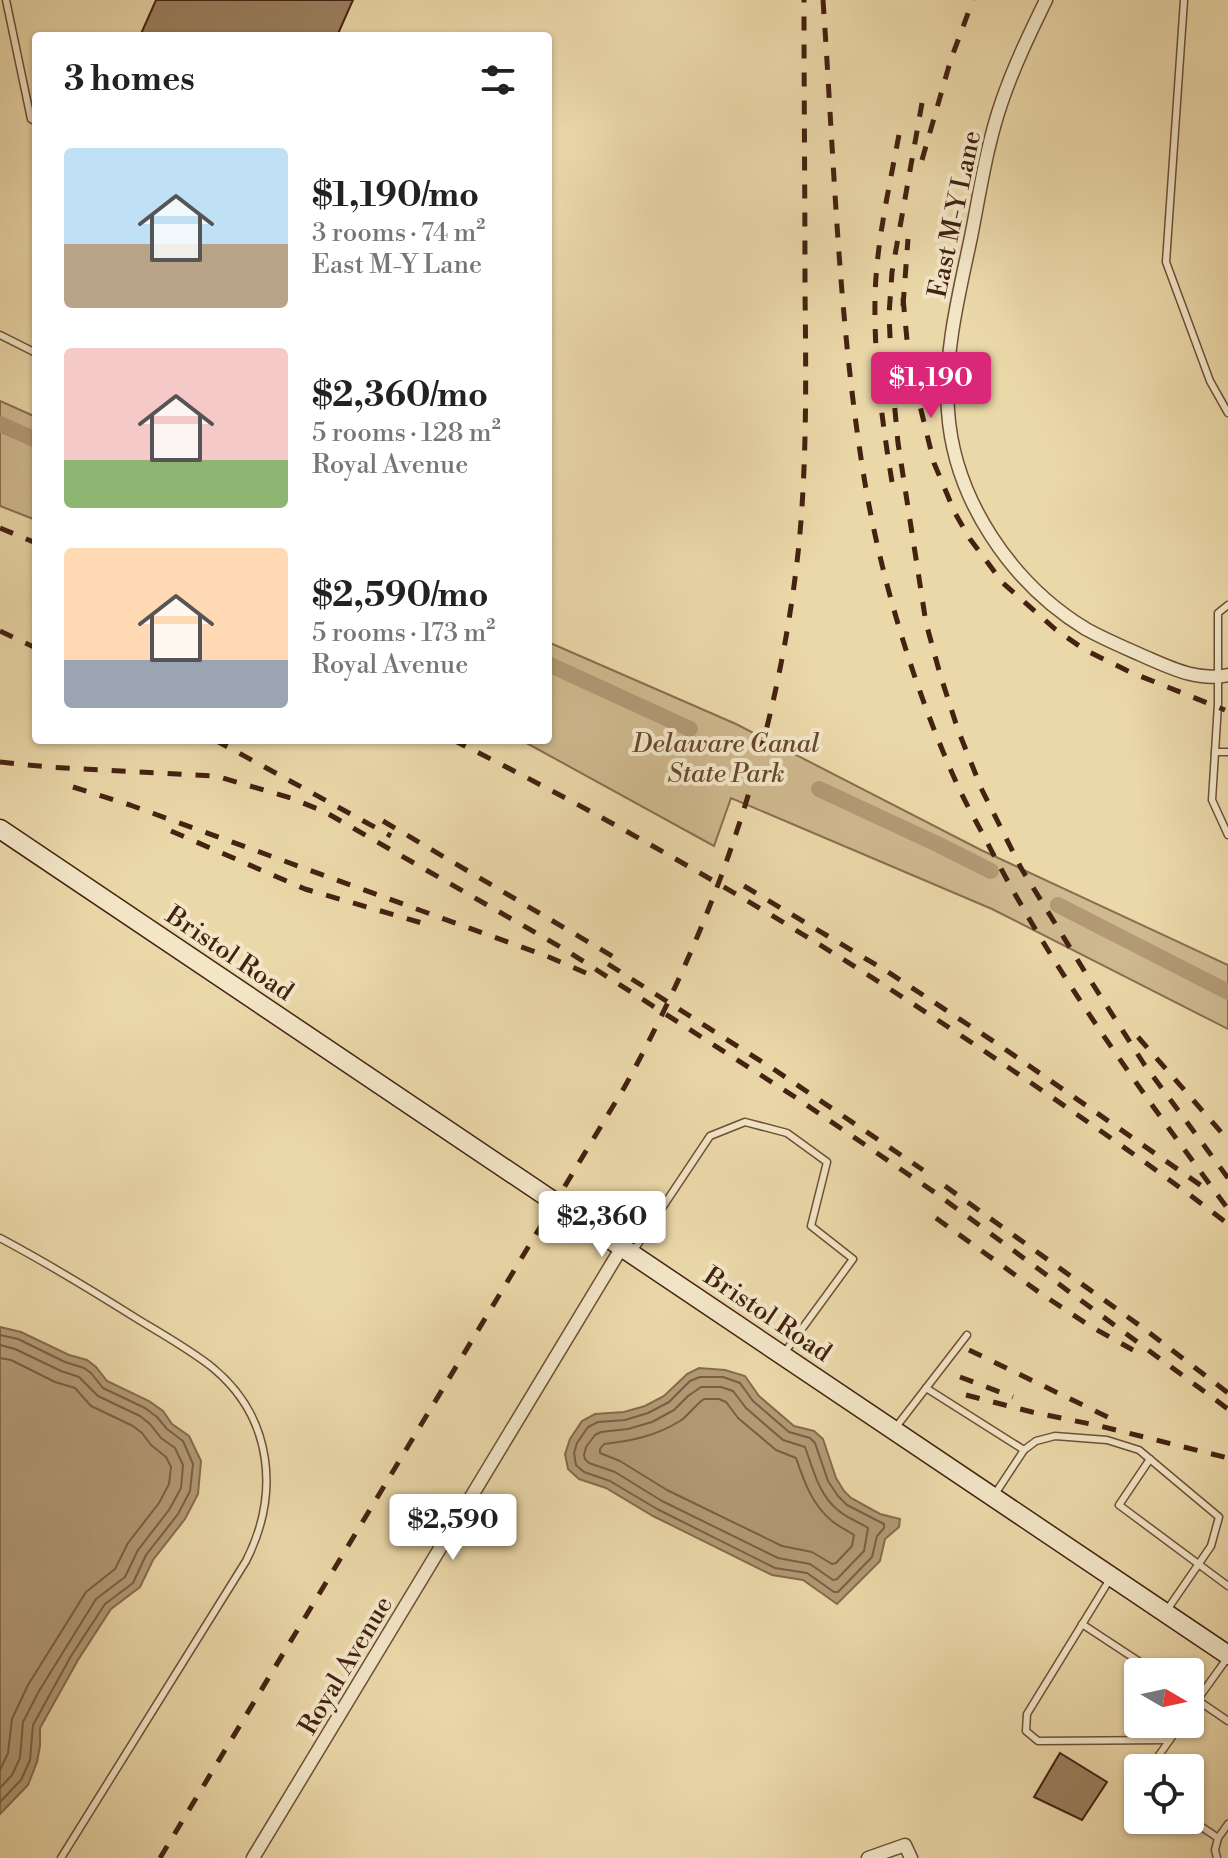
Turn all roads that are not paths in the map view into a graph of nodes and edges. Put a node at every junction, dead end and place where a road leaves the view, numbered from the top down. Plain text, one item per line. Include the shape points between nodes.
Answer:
1 (6, 0) edge
2 (1046, 0) edge
3 (1184, 0) edge
4 (32, 120) edge
5 (0, 335) edge
6 (32, 351) edge
7 (1228, 413) edge
8 (1228, 605) edge
9 (1223, 676) edge
10 (1215, 752) junction
11 (1228, 752) edge
12 (0, 829) edge
13 (1228, 835) edge
14 (0, 1238) edge
15 (627, 1250) junction
16 (967, 1335) dead end
17 (782, 1355) junction
18 (926, 1388) junction
19 (894, 1430) junction
20 (1024, 1450) junction
21 (1150, 1459) junction
22 (994, 1497) junction
23 (1198, 1565) junction
24 (1112, 1576) junction
25 (1228, 1586) edge
26 (1165, 1612) junction
27 (1082, 1624) junction
28 (1228, 1656) edge
29 (1134, 1658) edge
30 (1204, 1690) edge
31 (1204, 1705) edge
32 (1228, 1721) edge
33 (1169, 1740) joint
34 (1160, 1754) edge
35 (1228, 1824) edge
36 (1204, 1828) edge
37 (1218, 1838) junction
38 (908, 1852) edge
39 (61, 1858) edge
40 (253, 1858) edge
41 (868, 1858) edge
42 (1217, 1858) edge

1 - 4 lane
2 - 9 street, East M-Y Lane via 1002,103 960,287 948,389 954,449 988,531 1057,609 1109,641 1164,665 1194,675
3 - 7 lane via 1166,262 1210,381
5 - 6 lane
8 - 9 lane via 1218,613
9 - 10 lane
10 - 11 lane
10 - 13 lane via 1212,800
12 - 15 main road, Bristol Road
14 - 39 lane via 212,1367 250,1414 267,1473 263,1518 246,1561
15 - 17 main road, Bristol Road
15 - 17 lane via 710,1136 745,1122 787,1133 827,1162 811,1226 853,1259
15 - 40 street, Royal Avenue
16 - 18 lane
17 - 19 main road, Bristol Road
18 - 19 lane
18 - 20 lane
19 - 22 main road, Bristol Road
20 - 21 lane via 1055,1436 1107,1440
20 - 22 lane
21 - 23 lane via 1219,1517 1211,1546
21 - 23 lane via 1119,1505
22 - 24 main road, Bristol Road
23 - 25 lane
23 - 26 lane
24 - 26 main road, Bristol Road
24 - 27 lane
26 - 28 main road, Bristol Road
27 - 29 lane
27 - 33 lane via 1027,1714 1026,1731 1038,1741
28 - 30 lane
31 - 32 lane
33 - 34 lane
35 - 37 lane
36 - 37 lane
37 - 42 lane
38 - 41 street via 905,1845

